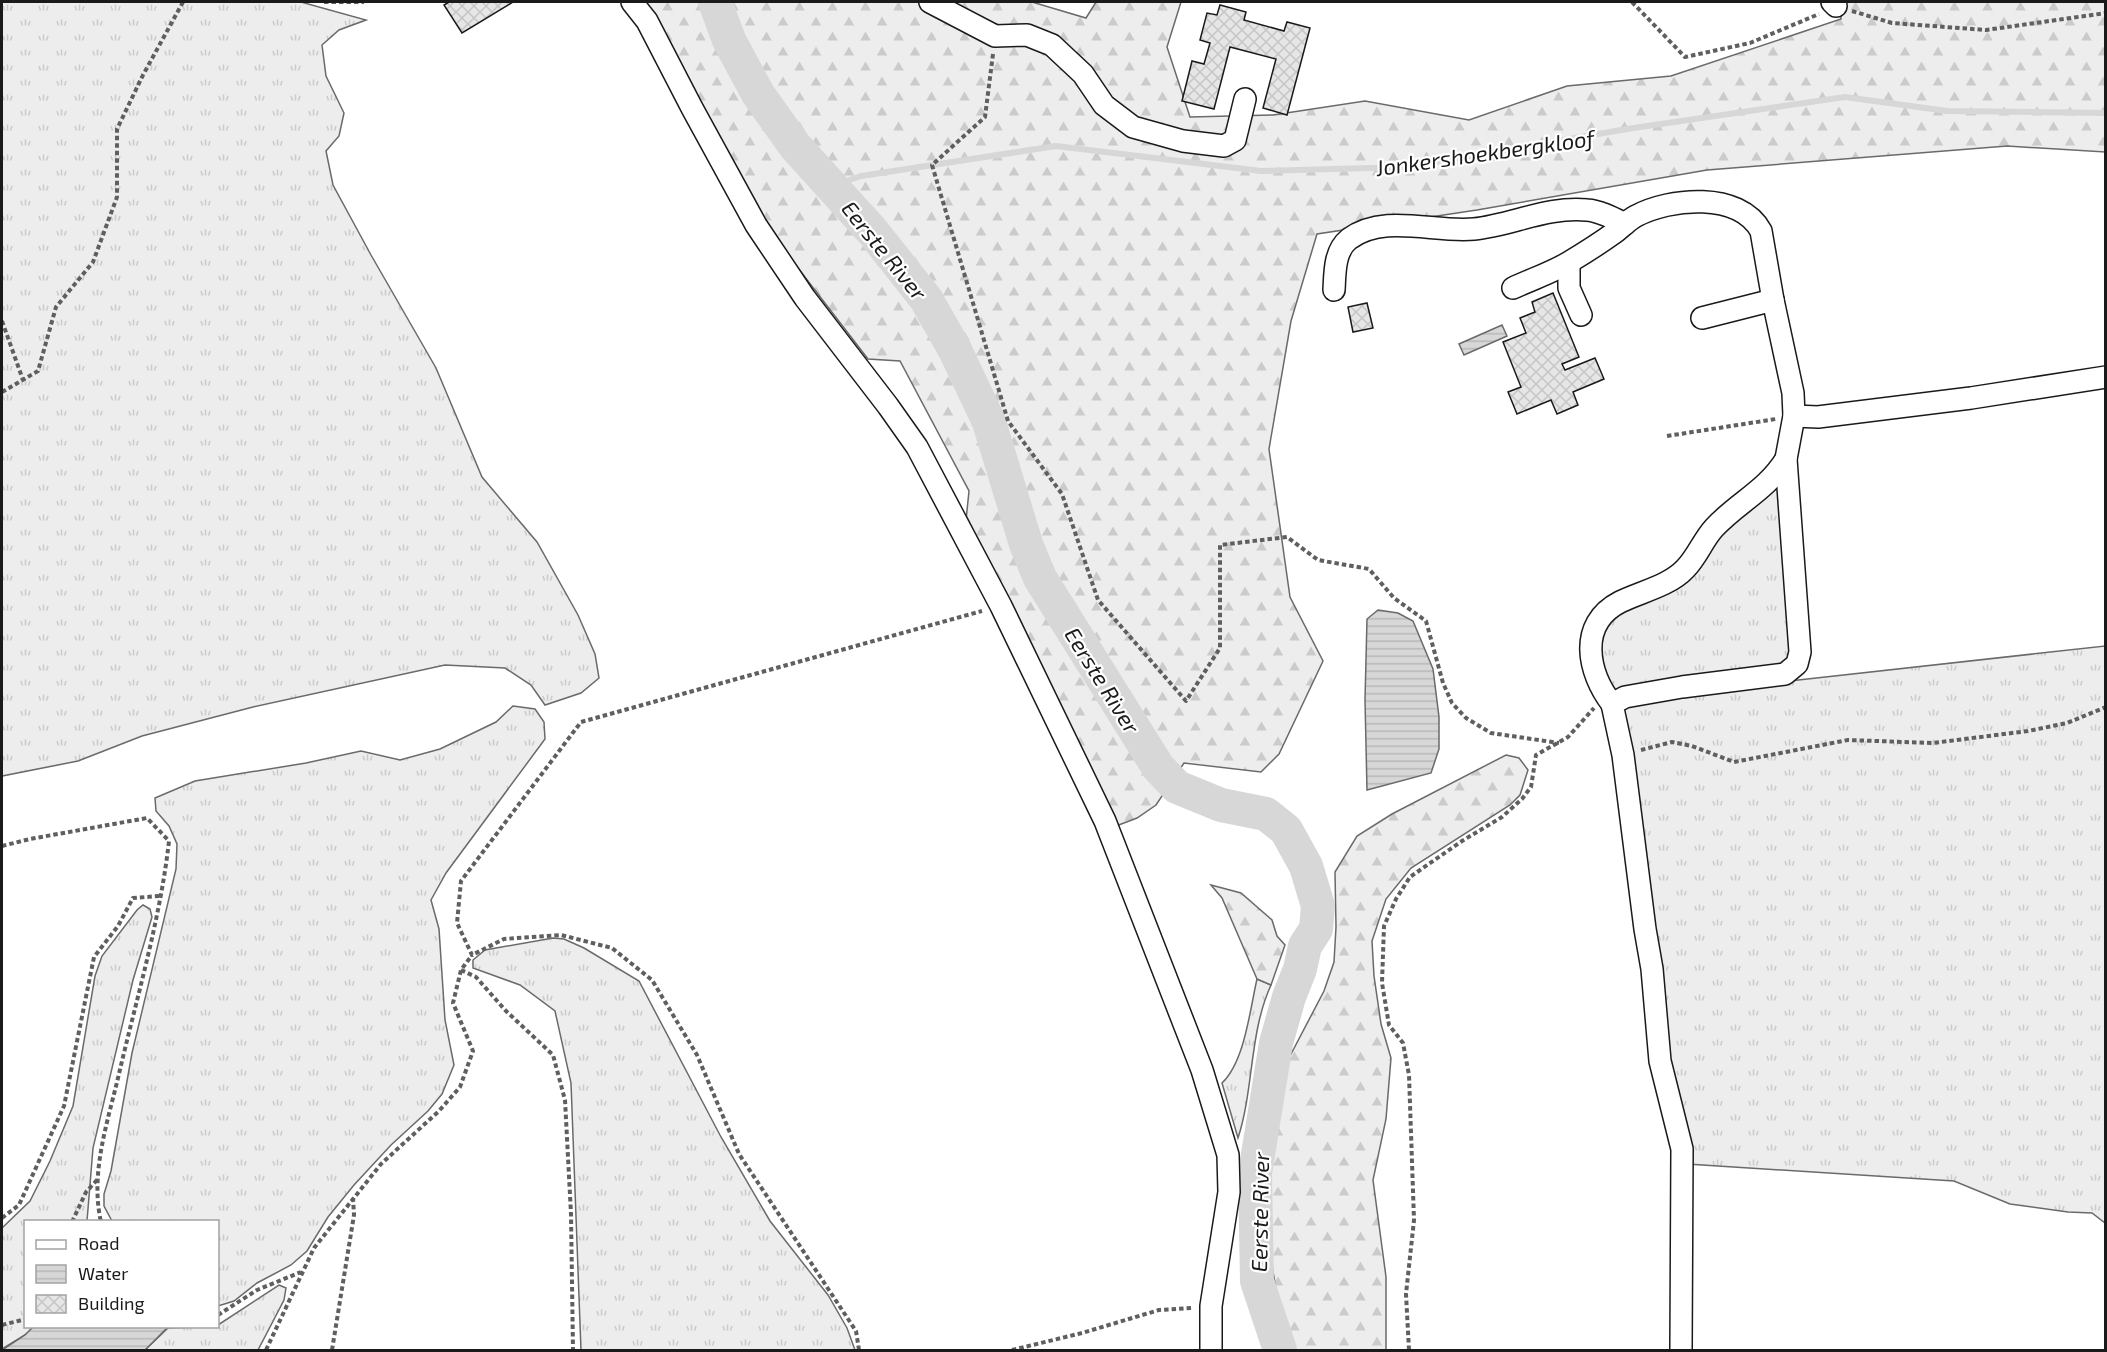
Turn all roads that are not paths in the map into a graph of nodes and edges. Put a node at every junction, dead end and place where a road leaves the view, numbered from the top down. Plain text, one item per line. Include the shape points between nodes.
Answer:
1 (632, 2) edge
2 (930, 2) edge
3 (1245, 99) dead end
4 (1625, 224) junction
5 (1569, 263) junction
6 (1513, 288) dead end
7 (1334, 290) dead end
8 (1773, 300) junction
9 (1581, 315) dead end
10 (1702, 318) dead end
11 (2106, 377) edge
12 (1794, 416) junction
13 (1786, 459) junction
14 (1607, 698) junction
15 (1211, 1350) edge
16 (1681, 1350) edge

1 - 15 street via 647,21 756,225 805,298 917,447 1001,606 1105,821 1202,1070 1228,1155 1229,1192 1211,1306
2 - 3 street via 995,36 1027,35 1052,45 1083,74 1104,105 1133,127 1183,141 1224,146 1235,140
4 - 5 street
4 - 7 street via 1587,210 1559,210 1475,229 1389,225 1366,230 1347,240 1335,260
4 - 8 street via 1635,216 1686,201 1712,202 1745,213 1761,231
5 - 6 street
5 - 9 street via 1569,288
8 - 10 street
8 - 12 street via 1793,393
11 - 12 street via 1971,398 1818,417
12 - 13 street
13 - 14 street via 1758,493 1714,529 1684,570 1617,604 1602,616 1590,647 1592,668
13 - 14 street via 1800,652 1797,664 1785,674
14 - 16 street via 1623,755 1652,969 1660,1061 1683,1149

